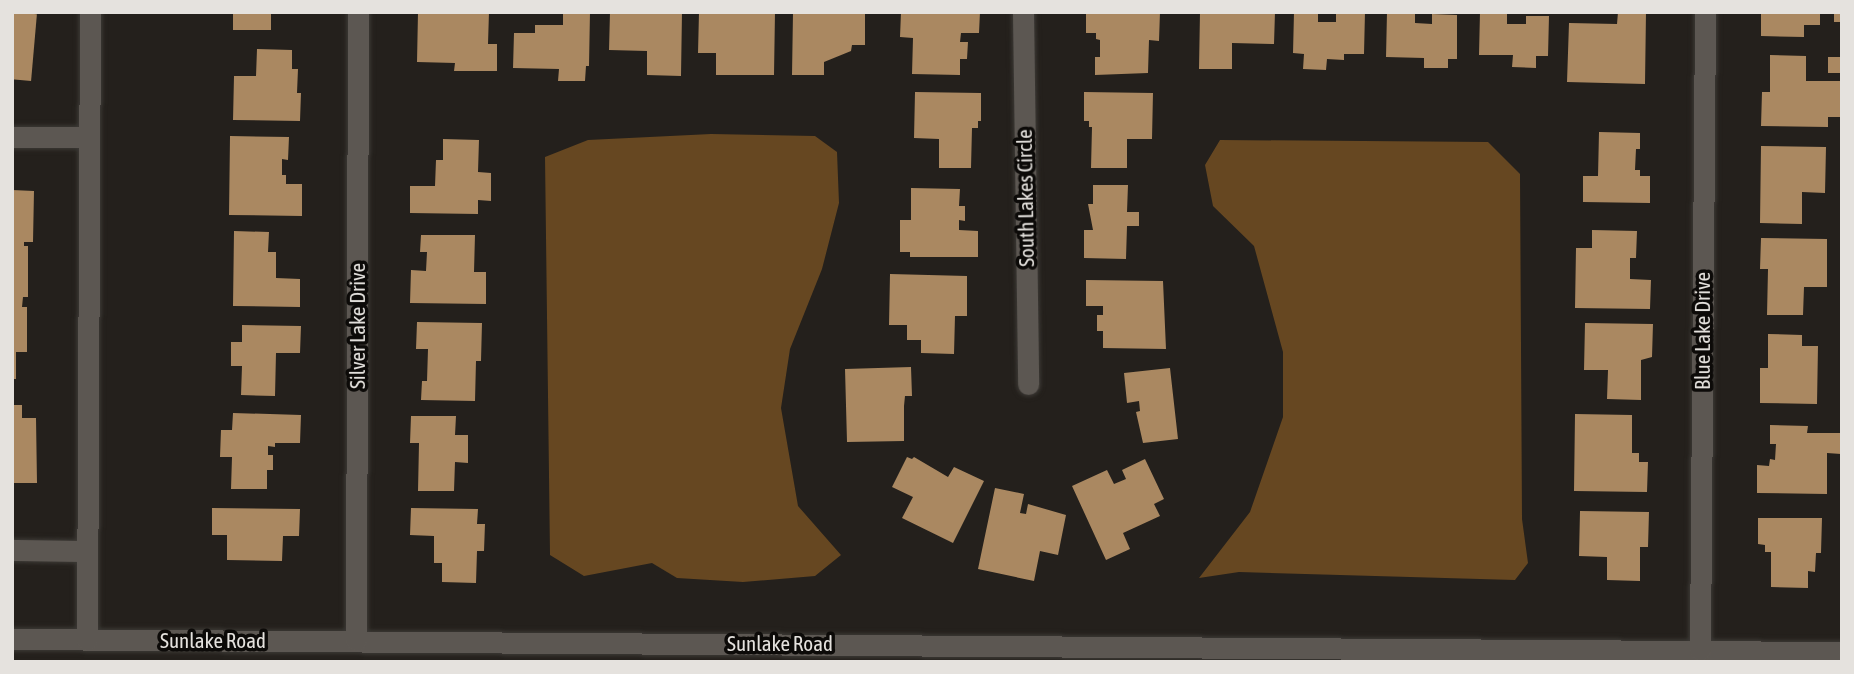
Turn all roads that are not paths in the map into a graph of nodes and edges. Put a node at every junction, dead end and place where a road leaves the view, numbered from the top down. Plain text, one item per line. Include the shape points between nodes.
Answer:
1 (90, 12) edge
2 (358, 12) edge
3 (1023, 12) edge
4 (1705, 12) edge
5 (12, 137) edge
6 (89, 137) junction
7 (1028, 384) dead end
8 (12, 550) edge
9 (87, 551) junction
10 (12, 639) edge
11 (87, 640) junction
12 (356, 640) junction
13 (1700, 650) junction
14 (1842, 652) edge

1 - 6 street
2 - 12 street, Silver Lake Drive
3 - 7 street, South Lakes Circle
4 - 13 street, Blue Lake Drive
5 - 6 street
6 - 9 street
8 - 9 street
9 - 11 street
10 - 11 street, Sunlake Road
11 - 12 street, Sunlake Road
12 - 13 street, Sunlake Road
13 - 14 street, Sunlake Road

